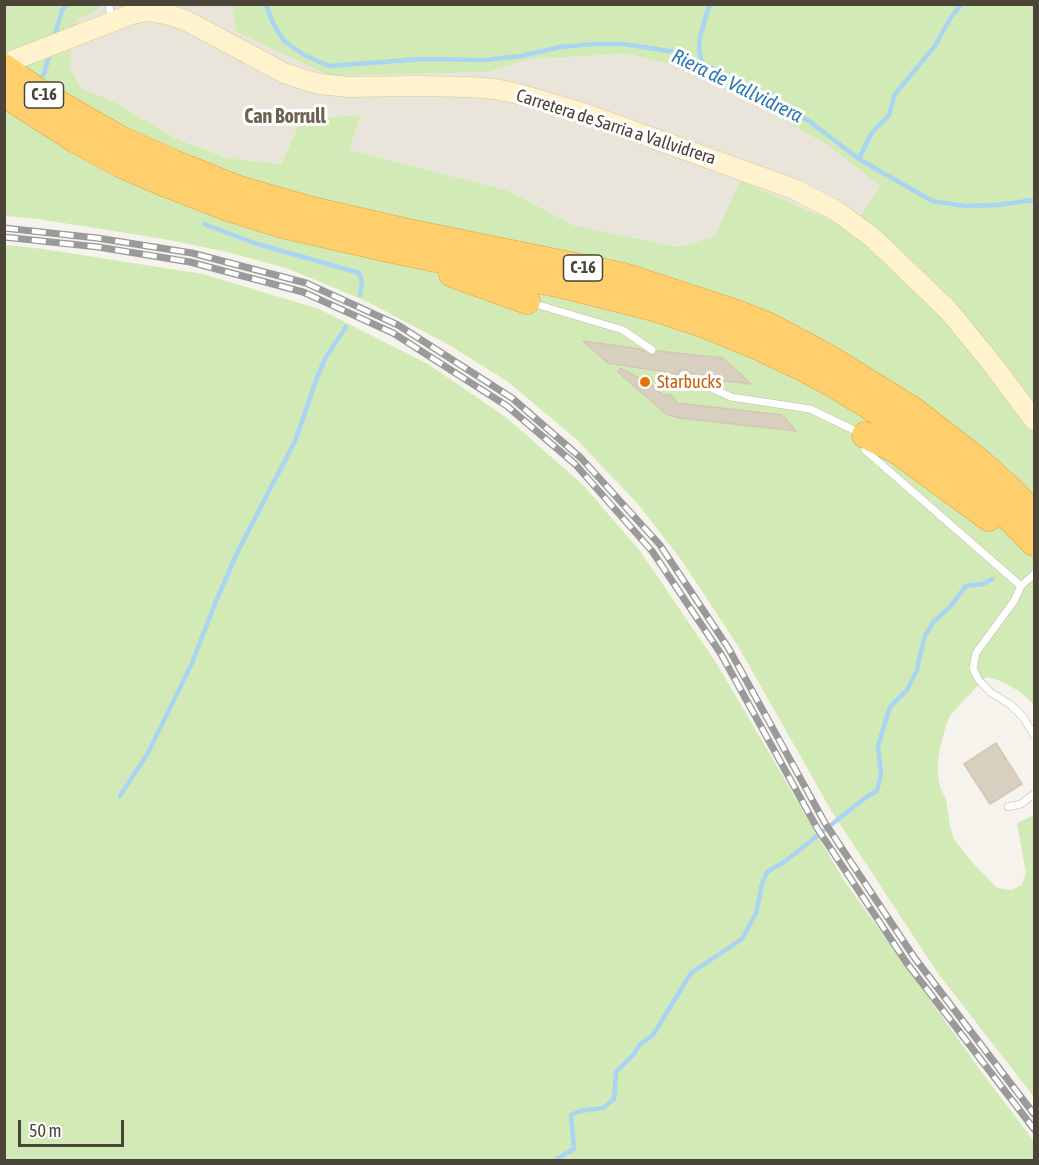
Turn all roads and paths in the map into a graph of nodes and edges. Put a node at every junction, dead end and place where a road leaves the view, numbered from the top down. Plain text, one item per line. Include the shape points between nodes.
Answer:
1 (110, 13) edge
2 (9, 64) edge
3 (4, 94) edge
4 (81, 130) junction
5 (388, 249) junction
6 (527, 301) joint
7 (652, 350) dead end
8 (683, 375) dead end
9 (1035, 420) edge
10 (865, 435) junction
11 (1035, 515) edge
12 (1035, 543) edge
13 (1035, 550) edge
14 (1035, 574) edge
15 (1021, 586) junction
16 (1035, 735) edge
17 (1035, 794) edge
18 (1008, 807) dead end

1 - 2 main road, Carretera de Sarria a Vallvidrera via 62,41
1 - 9 main road, Carretera de Sarria a Vallvidrera via 149,11 170,15 284,73 320,84 468,87 519,94 794,189 851,221 908,270 967,332
2 - 4 highway, C-16
3 - 4 highway, C-16
4 - 5 highway, C-16 via 129,168 225,207
4 - 11 highway, C-16 via 130,144 238,189 312,210 624,276 737,313 829,358 913,410 981,463
5 - 6 highway
5 - 12 highway, C-16 via 657,309 754,345 803,368 912,435 952,466
6 - 7 lane via 623,330
8 - 10 lane via 731,397 810,410
10 - 13 highway via 896,450
10 - 15 lane via 865,450
14 - 15 lane
15 - 16 lane via 976,653 973,668 990,692 1011,705
17 - 18 lane

